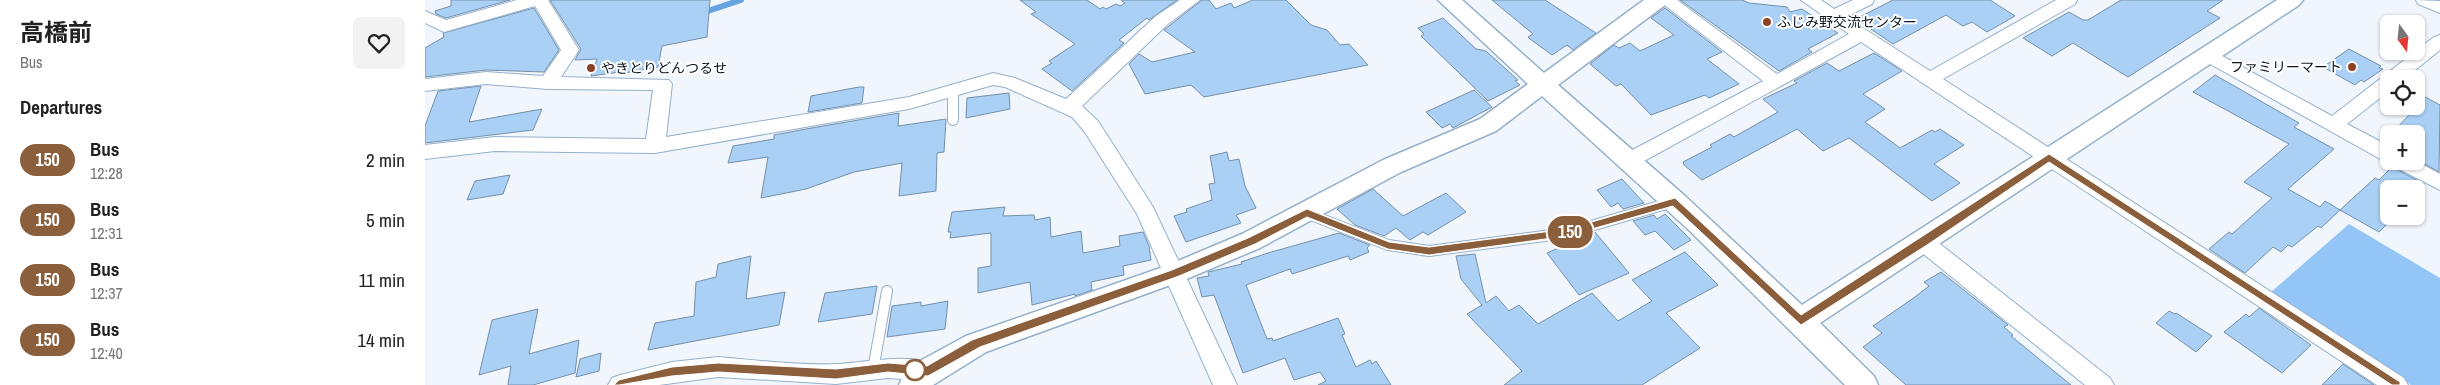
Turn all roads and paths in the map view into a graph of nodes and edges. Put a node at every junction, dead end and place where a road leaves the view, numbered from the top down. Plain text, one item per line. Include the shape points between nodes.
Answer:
1 (433, 0) edge
2 (536, 0) edge
3 (540, 0) edge
4 (1192, 0) edge
5 (1449, 0) edge
6 (1658, 0) edge
7 (1666, 0) edge
8 (1809, 0) edge
9 (1866, 0) edge
10 (2069, 0) edge
11 (2292, 0) edge
12 (2424, 0) edge
13 (2440, 8) edge
14 (425, 9) edge
15 (425, 16) edge
16 (1834, 16) junction
17 (1862, 34) junction
18 (2440, 41) edge
19 (2209, 56) junction
20 (2403, 70) edge
21 (1930, 79) junction
22 (1776, 82) junction
23 (548, 83) junction
24 (1542, 86) junction
25 (2380, 88) edge
26 (427, 89) edge
27 (953, 90) junction
28 (1069, 107) junction
29 (953, 120) dead end
30 (2333, 125) junction
31 (655, 146) junction
32 (2380, 151) edge
33 (425, 152) edge
34 (2049, 158) junction
35 (1628, 161) junction
36 (2416, 170) edge
37 (2440, 183) edge
38 (1675, 202) junction
39 (1307, 213) junction
40 (1923, 242) junction
41 (1175, 273) junction
42 (887, 291) dead end
43 (1801, 321) junction
44 (873, 370) junction
45 (920, 378) edge
46 (619, 385) edge
47 (1225, 385) edge
48 (1864, 385) edge
49 (2102, 385) edge
50 (2396, 385) edge

1 - 14 street
2 - 15 street via 444,26
3 - 23 street via 570,50
4 - 28 street via 1162,20
5 - 24 street
6 - 24 street
7 - 22 street
8 - 16 street
9 - 16 street
10 - 21 street
11 - 19 street
12 - 13 street
16 - 17 street
17 - 21 street
17 - 22 street
18 - 20 street
19 - 30 street
19 - 34 street
21 - 34 street
22 - 35 street
23 - 26 street via 486,78
23 - 31 street via 663,84
24 - 35 street
24 - 39 street via 1488,125 1392,166
25 - 30 street
27 - 28 street via 1002,79
27 - 29 lane
27 - 31 street via 909,103
28 - 41 street via 1079,112 1091,126 1129,183
30 - 32 street
31 - 33 street via 605,148 495,144
34 - 40 street
34 - 50 street
35 - 38 street
36 - 37 street
38 - 39 lane via 1567,232 1429,251 1388,246
38 - 43 street
39 - 41 street
40 - 43 street
40 - 49 street
41 - 45 street via 976,344
41 - 47 street
42 - 44 lane
43 - 48 street
44 - 45 street via 888,368
44 - 46 street via 836,374 718,367 672,372

